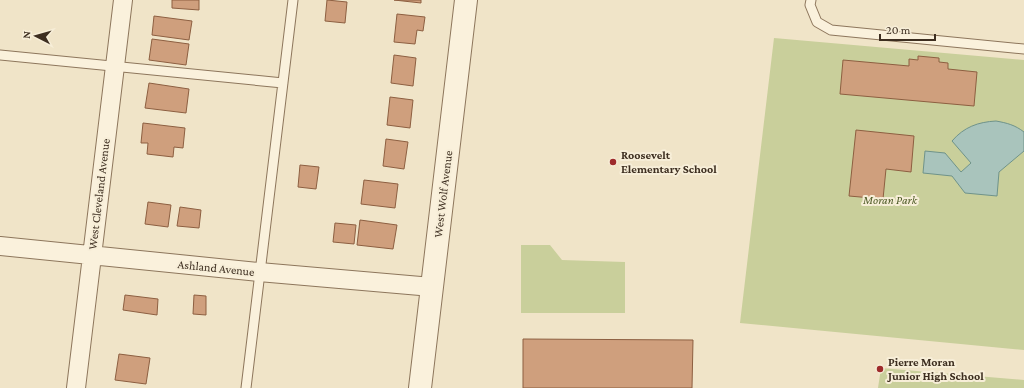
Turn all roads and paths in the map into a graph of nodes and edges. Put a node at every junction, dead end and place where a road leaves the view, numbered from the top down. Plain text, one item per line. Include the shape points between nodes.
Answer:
1 (123, 0) edge
2 (293, 0) edge
3 (466, 0) edge
4 (811, 0) edge
5 (1024, 49) edge
6 (0, 55) edge
7 (115, 66) junction
8 (283, 83) junction
9 (0, 246) edge
10 (91, 255) junction
11 (260, 272) junction
12 (432, 287) junction
13 (76, 388) edge
14 (246, 388) edge
15 (420, 388) edge

1 - 7 street, West Cleveland Avenue
2 - 8 lane
3 - 12 street, West Wolf Avenue
4 - 5 lane via 810,5 817,22 831,30
6 - 7 lane
7 - 8 lane
7 - 10 street, West Cleveland Avenue
8 - 11 lane
9 - 10 street, Ashland Avenue
10 - 11 street, Ashland Avenue
10 - 13 street, West Cleveland Avenue
11 - 12 street, Ashland Avenue
11 - 14 lane
12 - 15 street, West Wolf Avenue

